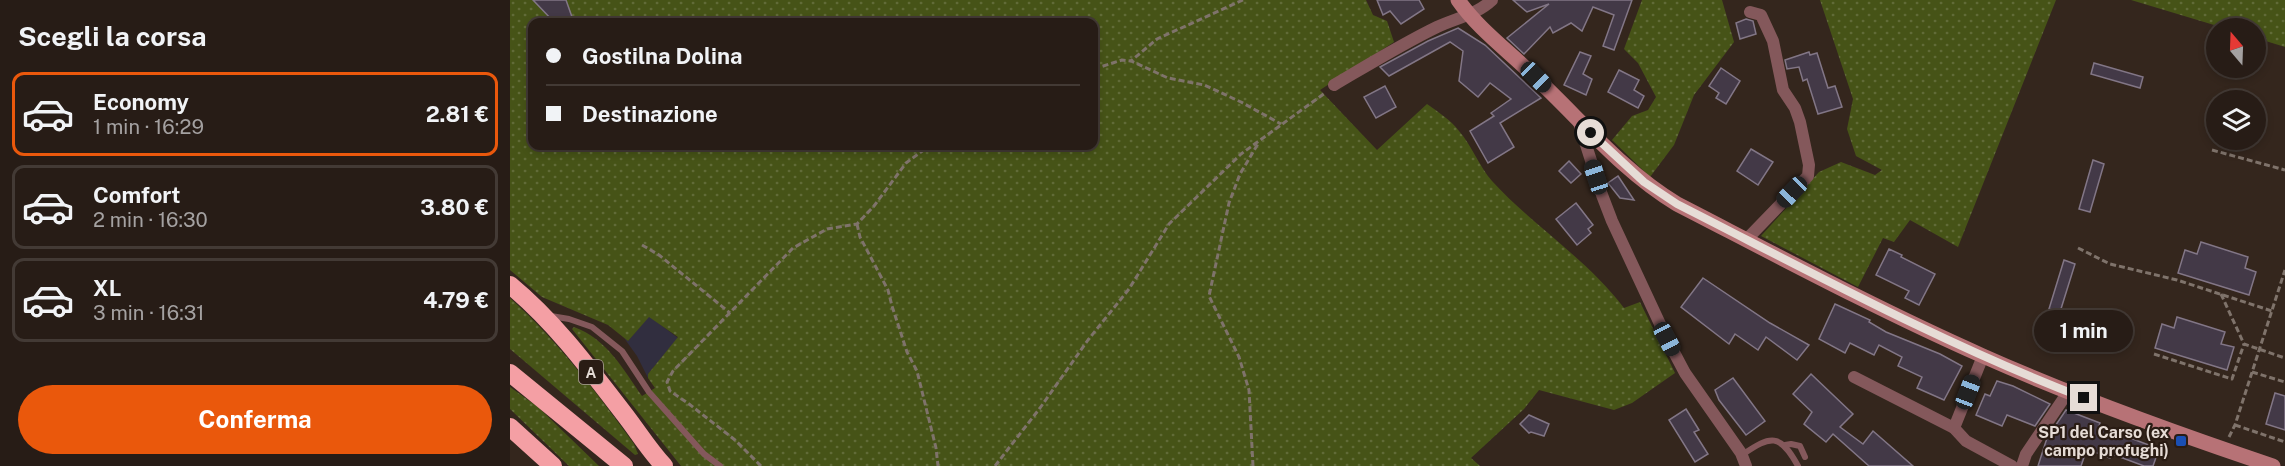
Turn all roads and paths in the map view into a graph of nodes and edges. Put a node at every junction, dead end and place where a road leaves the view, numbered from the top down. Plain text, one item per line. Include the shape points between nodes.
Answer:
1 (1243, 0) edge
2 (1458, 0) edge
3 (1492, 0) edge
4 (1750, 12) dead end
5 (1468, 15) junction
6 (1131, 61) junction
7 (1098, 68) edge
8 (1335, 85) joint
9 (1579, 123) junction
10 (1281, 124) junction
11 (1260, 140) junction
12 (924, 150) edge
13 (2212, 150) dead end
14 (2285, 170) edge
15 (857, 224) junction
16 (1746, 239) junction
17 (642, 245) dead end
18 (2078, 248) dead end
19 (2285, 270) edge
20 (510, 285) edge
21 (2221, 294) junction
22 (2272, 311) junction
23 (730, 313) junction
24 (545, 315) junction
25 (2244, 344) junction
26 (2260, 350) junction
27 (2154, 354) dead end
28 (1983, 356) junction
29 (2285, 358) edge
30 (2252, 372) junction
31 (510, 373) edge
32 (1854, 377) dead end
33 (2285, 382) edge
34 (2068, 392) junction
35 (2235, 425) junction
36 (510, 427) edge
37 (1954, 428) junction
38 (2285, 442) edge
39 (1785, 445) junction
40 (2225, 450) junction
41 (1805, 457) dead end
42 (1744, 461) edge
43 (553, 466) edge
44 (624, 466) edge
45 (664, 466) edge
46 (720, 466) edge
47 (761, 466) edge
48 (938, 466) edge
49 (995, 466) edge
50 (1252, 466) edge
51 (1798, 466) edge
52 (2012, 466) edge
53 (2022, 466) edge
54 (2272, 466) edge

1 - 6 path via 1157,39
2 - 5 main road
3 - 5 street
4 - 16 street via 1761,15 1773,41 1783,90 1795,108 1809,165 1808,176
5 - 8 street via 1409,41
5 - 9 main road
6 - 7 path
6 - 10 path via 1168,78 1204,85
8 - 10 path
9 - 16 main road via 1656,191
9 - 42 street via 1609,212 1667,339
10 - 11 path
11 - 49 path via 1169,224 1129,289
11 - 50 path via 1229,202 1209,296 1239,357 1249,390
12 - 15 path via 906,163
13 - 14 path
15 - 23 path via 827,229 793,248
15 - 48 path via 888,290 907,352 917,371
16 - 28 main road
17 - 23 path
18 - 21 path via 2110,264
19 - 22 path
20 - 24 highway, A
21 - 22 path
21 - 25 path
22 - 26 path
23 - 47 path via 672,371 667,382 670,391 735,440
24 - 45 highway, A
24 - 46 lane via 592,327 622,351 649,392 704,454
25 - 26 path
25 - 27 path via 2232,379
26 - 29 path
26 - 30 path
28 - 34 main road
28 - 37 street
30 - 33 path
30 - 35 path
31 - 44 highway
32 - 37 street
34 - 40 main road
34 - 53 street
35 - 38 path
35 - 40 path
36 - 43 highway
37 - 52 street via 1966,441
39 - 41 lane via 1800,446
39 - 42 lane via 1766,440
39 - 51 lane
40 - 54 main road

